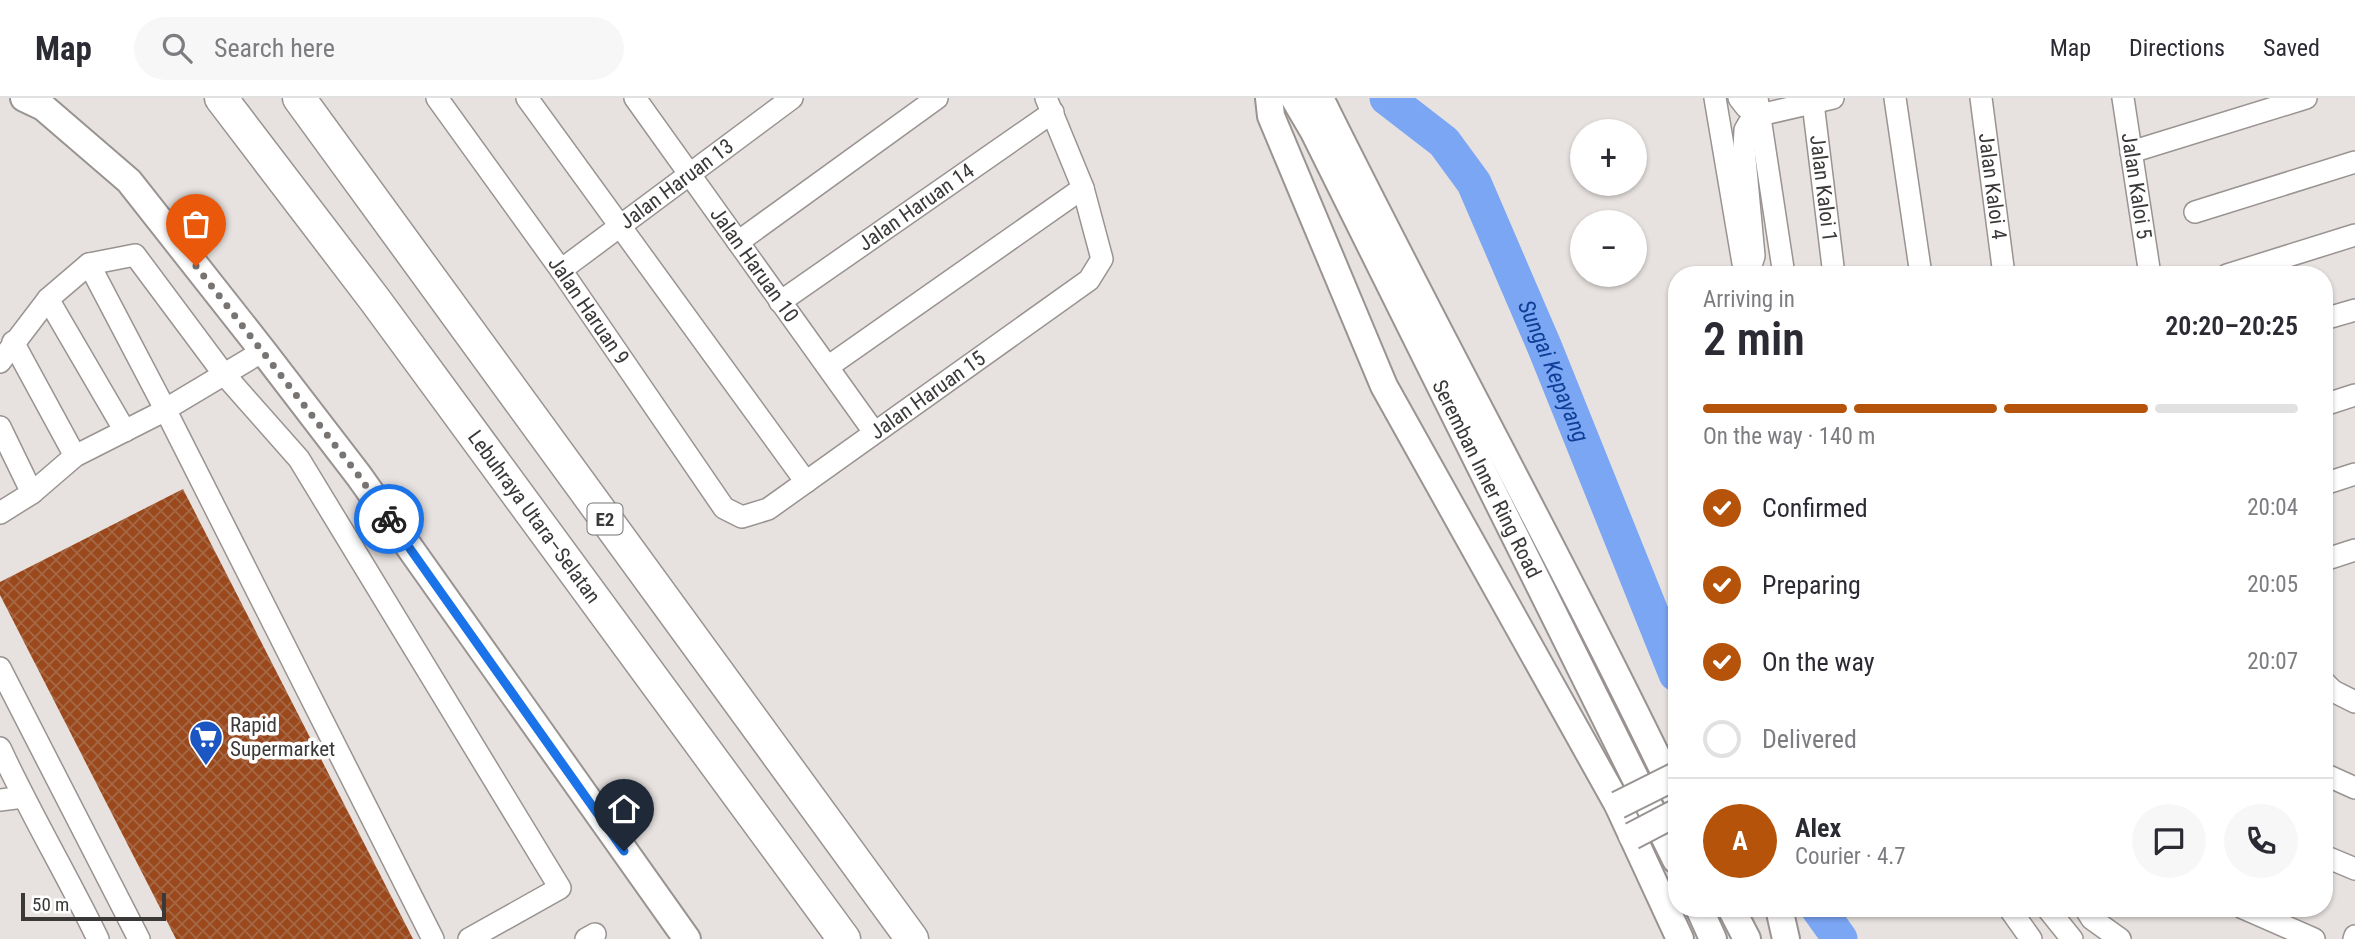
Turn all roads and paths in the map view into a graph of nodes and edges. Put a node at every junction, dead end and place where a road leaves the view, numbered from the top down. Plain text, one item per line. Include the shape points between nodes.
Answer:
1 (24, 98) edge
2 (221, 98) edge
3 (299, 98) edge
4 (437, 98) edge
5 (527, 98) edge
6 (792, 98) edge
7 (937, 98) edge
8 (1269, 98) edge
9 (1294, 98) edge
10 (1320, 98) edge
11 (1715, 98) edge
12 (1739, 98) edge
13 (1895, 98) edge
14 (1981, 98) edge
15 (2123, 98) edge
16 (2306, 98) edge
17 (1823, 100) edge
18 (644, 101) edge
19 (1049, 105) edge
20 (1758, 107) edge
21 (1324, 130) junction
22 (2132, 152) junction
23 (2355, 162) edge
24 (689, 175) junction
25 (1083, 188) junction
26 (2194, 212) dead end
27 (620, 226) junction
28 (2355, 235) edge
29 (738, 243) junction
30 (89, 264) junction
31 (1744, 266) edge
32 (1750, 266) edge
33 (1783, 266) edge
34 (1833, 266) edge
35 (1920, 266) edge
36 (2003, 266) edge
37 (2149, 266) edge
38 (2256, 266) edge
39 (561, 270) junction
40 (48, 299) junction
41 (780, 302) junction
42 (2355, 310) edge
43 (2333, 316) edge
44 (13, 342) junction
45 (263, 351) junction
46 (0, 362) edge
47 (829, 366) junction
48 (223, 373) junction
49 (2355, 395) edge
50 (2333, 402) edge
51 (165, 409) junction
52 (0, 427) edge
53 (125, 431) junction
54 (874, 432) junction
55 (75, 456) junction
56 (2355, 474) edge
57 (2333, 481) edge
58 (806, 482) junction
59 (32, 493) junction
60 (0, 513) edge
61 (742, 517) joint
62 (2355, 550) edge
63 (2333, 557) edge
64 (0, 668) edge
65 (2333, 695) edge
66 (2355, 702) edge
67 (0, 748) edge
68 (2333, 778) edge
69 (1668, 779) edge
70 (1668, 780) edge
71 (2355, 788) edge
72 (23, 797) junction
73 (0, 800) edge
74 (1618, 805) junction
75 (1668, 817) edge
76 (1632, 836) junction
77 (1668, 843) edge
78 (2333, 860) edge
79 (2355, 869) edge
80 (1668, 912) edge
81 (1671, 917) edge
82 (1703, 917) edge
83 (1736, 917) edge
84 (1781, 917) edge
85 (2015, 917) edge
86 (2054, 917) edge
87 (2091, 917) edge
88 (2264, 917) edge
89 (98, 939) edge
90 (139, 939) edge
91 (433, 939) edge
92 (469, 939) edge
93 (687, 939) edge
94 (844, 939) edge
95 (912, 939) edge
96 (1681, 939) edge
97 (1713, 939) edge
98 (1747, 939) edge
99 (1786, 939) edge
100 (2031, 939) edge
101 (2072, 939) edge
102 (2120, 939) edge
103 (2314, 939) edge

1 - 45 main road via 44,107 129,181
2 - 94 highway, Lebuhraya Utara–Selatan via 375,300
3 - 95 highway, E2
4 - 39 street, Jalan Haruan 9
5 - 27 street
6 - 24 street, Jalan Haruan 13
7 - 29 street
8 - 74 main road via 1271,116 1384,386
9 - 21 main road, Seremban Inner Ring Road
10 - 21 main road, Seremban Inner Ring Road
11 - 31 street
12 - 20 street via 1746,107
13 - 35 street
14 - 36 street, Jalan Kaloi 4
15 - 22 street, Jalan Kaloi 5
16 - 22 street
17 - 20 street
17 - 34 street, Jalan Kaloi 1
18 - 24 street, Jalan Haruan 10
19 - 25 street
19 - 41 street, Jalan Haruan 14
20 - 32 street via 1744,137 1754,256
20 - 33 street
21 - 69 main road, Seremban Inner Ring Road via 1456,367
21 - 77 main road, Seremban Inner Ring Road
22 - 37 street, Jalan Kaloi 5
23 - 26 street
24 - 27 street, Jalan Haruan 13
24 - 29 street, Jalan Haruan 10
25 - 47 street
25 - 54 street, Jalan Haruan 15 via 1102,259 1089,280
27 - 39 street, Jalan Haruan 13
27 - 58 street
28 - 38 street
29 - 41 street, Jalan Haruan 10
30 - 40 street
30 - 48 street via 135,256
30 - 51 street
39 - 61 street, Jalan Haruan 9 via 724,508
40 - 44 street
40 - 53 street
41 - 47 street, Jalan Haruan 10
42 - 43 street
44 - 46 street
44 - 55 street
45 - 48 street
45 - 93 main road via 359,476
47 - 54 street, Jalan Haruan 10
48 - 51 street
48 - 92 street via 299,459 560,888
49 - 50 street
51 - 53 street
51 - 91 street
52 - 59 street
53 - 55 street
54 - 58 street, Jalan Haruan 15
55 - 59 street
56 - 57 street
58 - 61 street, Jalan Haruan 15 via 768,509
59 - 60 street
62 - 63 street
64 - 90 street
65 - 66 street
67 - 72 street
68 - 71 street
70 - 74 main road, bridge
72 - 73 street
72 - 89 street
74 - 76 main road
75 - 76 main road, bridge
76 - 80 main road
78 - 79 street
81 - 96 main road
82 - 97 main road
83 - 98 main road
84 - 99 main road
85 - 100 street
86 - 101 street
87 - 102 street
88 - 103 street

